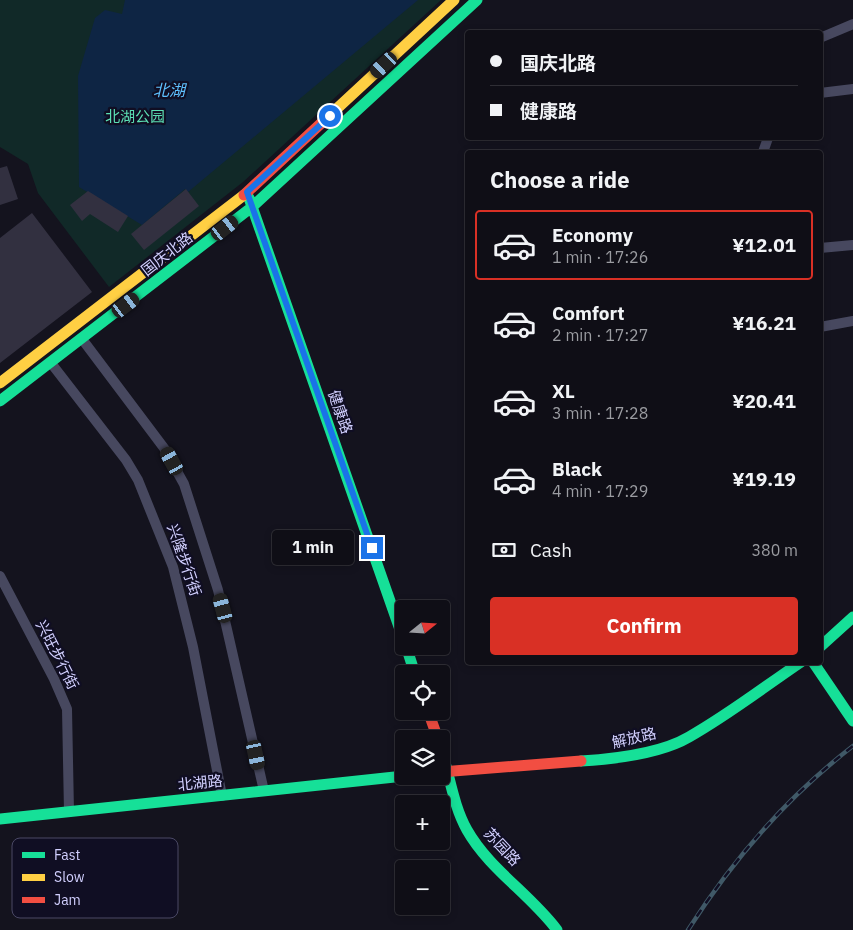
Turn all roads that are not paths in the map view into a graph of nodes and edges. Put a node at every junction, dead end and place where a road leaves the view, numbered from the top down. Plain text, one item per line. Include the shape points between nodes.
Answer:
1 (454, 0) edge
2 (477, 0) edge
3 (853, 24) edge
4 (823, 37) edge
5 (853, 89) edge
6 (823, 93) edge
7 (247, 192) junction
8 (252, 207) junction
9 (853, 246) edge
10 (823, 248) edge
11 (853, 321) edge
12 (823, 326) edge
13 (82, 339) junction
14 (51, 363) junction
15 (0, 383) edge
16 (0, 401) edge
17 (0, 576) edge
18 (395, 615) edge
19 (853, 618) edge
20 (823, 644) edge
21 (797, 665) edge
22 (816, 666) edge
23 (853, 720) edge
24 (450, 771) edge
25 (395, 777) edge
26 (449, 785) edge
27 (264, 791) junction
28 (222, 796) junction
29 (69, 812) junction
30 (0, 819) edge
31 (557, 930) edge

1 - 7 street, 国庆北路
2 - 8 street, 国庆北路
3 - 4 street
5 - 6 street
7 - 8 street, 健康路
7 - 15 street, 国庆北路
8 - 13 street, 国庆北路
8 - 18 street, 健康路
9 - 10 street
11 - 12 street
13 - 14 street, 国庆北路
13 - 27 street via 164,448 184,484 220,599
14 - 16 street, 国庆北路
14 - 28 street, 兴隆步行街 via 126,460 138,480 173,566 193,647
17 - 29 street, 兴旺步行街 via 67,709
19 - 20 street
21 - 24 street, 解放路 via 688,738 663,747 612,759
22 - 23 street
25 - 27 street, 北湖路
26 - 31 street, 苏园路 via 457,810 475,843 536,902
27 - 28 street, 北湖路
28 - 29 street, 北湖路
29 - 30 street, 北湖路

